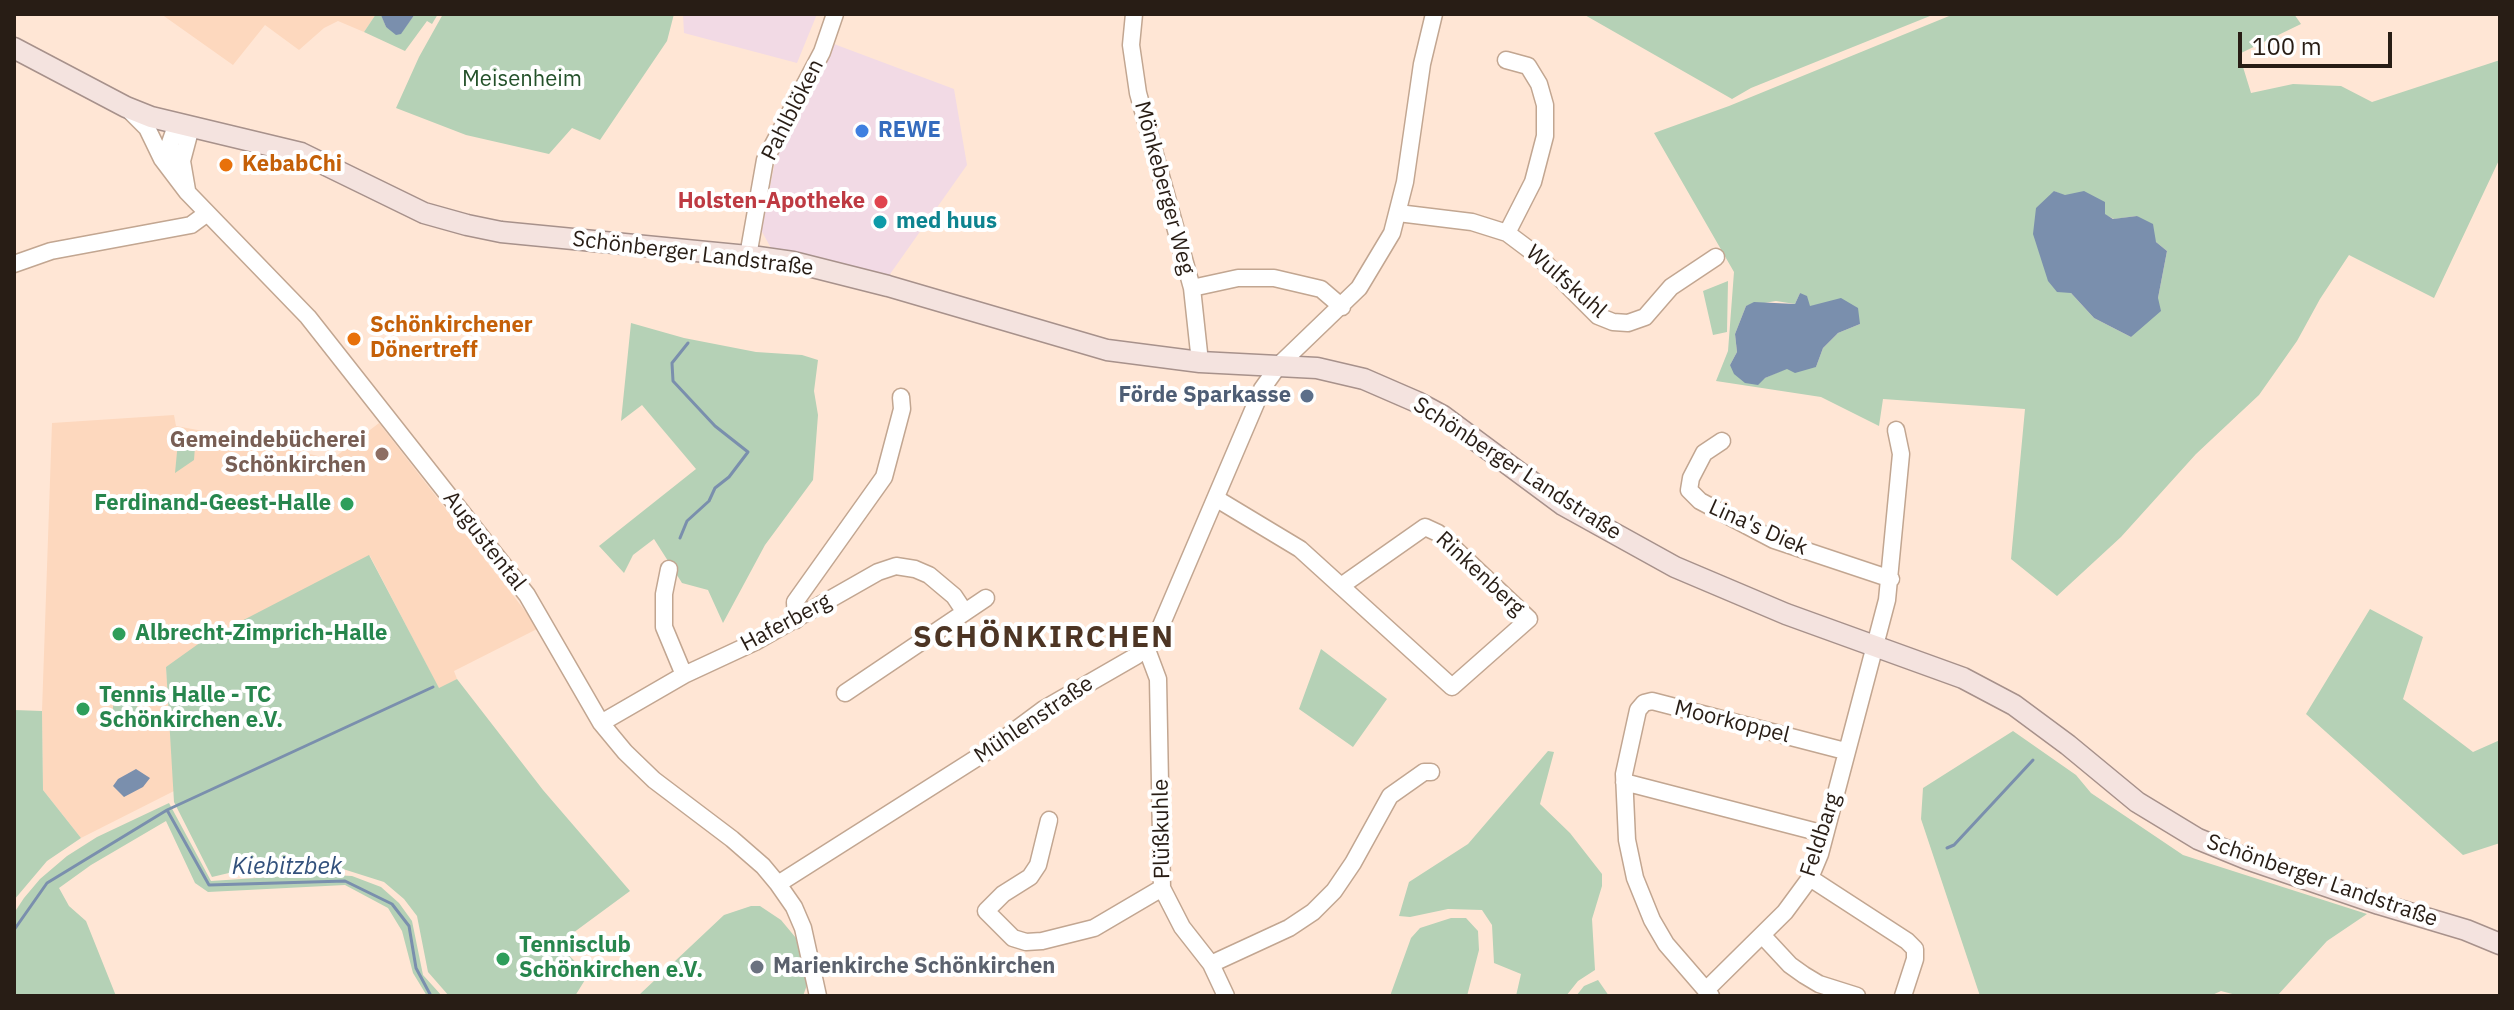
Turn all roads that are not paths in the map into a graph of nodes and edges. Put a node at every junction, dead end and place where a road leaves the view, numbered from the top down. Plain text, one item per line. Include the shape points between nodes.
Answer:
1 (835, 14) edge
2 (1134, 14) edge
3 (1434, 14) edge
4 (14, 48) edge
5 (1506, 60) dead end
6 (126, 107) junction
7 (184, 125) junction
8 (171, 172) junction
9 (187, 192) junction
10 (1398, 213) junction
11 (206, 214) junction
12 (1507, 233) junction
13 (748, 256) junction
14 (1716, 257) dead end
15 (14, 264) edge
16 (1192, 288) junction
17 (1342, 307) junction
18 (1200, 362) junction
19 (1279, 365) junction
20 (901, 397) dead end
21 (1896, 430) dead end
22 (1722, 441) dead end
23 (1217, 499) junction
24 (669, 569) dead end
25 (1891, 579) junction
26 (1341, 586) junction
27 (986, 598) dead end
28 (964, 611) junction
29 (796, 620) junction
30 (1875, 644) junction
31 (1146, 647) junction
32 (684, 675) junction
33 (845, 693) dead end
34 (601, 723) junction
35 (1845, 751) junction
36 (1431, 772) dead end
37 (1624, 782) junction
38 (1049, 820) dead end
39 (1825, 834) junction
40 (1810, 878) junction
41 (778, 884) junction
42 (1162, 888) junction
43 (1763, 936) junction
44 (2500, 944) edge
45 (1211, 964) junction
46 (1708, 993) edge
47 (818, 996) edge
48 (1226, 996) edge
49 (1857, 996) edge
50 (1903, 996) edge

1 - 13 street, Pahlblöken via 822,52 765,160
2 - 16 street, Mönkeberger Weg via 1131,54 1138,93
3 - 10 street, Mühlenstraße
4 - 6 main road, Schönberger Landstraße
5 - 12 street via 1528,66 1545,105 1545,136 1533,182
6 - 7 main road, Schönberger Landstraße
6 - 8 street, Augustental via 147,128
7 - 8 street via 170,143
7 - 9 street
7 - 13 main road, Schönberger Landstraße via 301,153 424,213 467,225
8 - 9 street, Augustental
9 - 11 street, Augustental
10 - 12 street, Wulfskuhl via 1472,222
10 - 17 street, Mühlenstraße via 1375,265
11 - 15 street via 191,225 51,251
11 - 34 street, Augustental via 308,317 527,595
12 - 14 street, Wulfskuhl via 1598,316 1613,322 1645,317 1671,287
13 - 18 main road, Schönberger Landstraße via 817,267 1107,350
16 - 17 street via 1238,278 1274,278 1321,289
16 - 18 street, Mönkeberger Weg
17 - 19 street, Mühlenstraße
18 - 19 main road, Schönberger Landstraße
19 - 23 street, Mühlenstraße via 1262,389
19 - 30 main road, Schönberger Landstraße via 1364,379 1417,402 1609,533 1786,614
20 - 29 street via 884,477 795,602
21 - 25 street, Feldbarg via 1901,454
22 - 25 street, Lina's Diek via 1704,453 1691,478 1689,490 1700,501 1774,540
23 - 26 street, Rinkenberg via 1300,549
23 - 31 street, Mühlenstraße via 1160,628
24 - 32 street via 664,627
25 - 30 street, Feldbarg
26 - 26 street, Rinkenberg via 1452,687 1529,619 1438,533 1425,527
27 - 28 street
28 - 29 street, Haferberg via 929,575 896,566
28 - 33 street
29 - 32 street, Haferberg
30 - 35 street, Feldbarg
30 - 44 main road, Schönberger Landstraße via 1963,678 2014,705 2137,802 2198,839
31 - 41 street, Mühlenstraße
31 - 42 street, Plüßkuhle via 1158,679
32 - 34 street, Haferberg
34 - 41 street, Augustental via 654,780 732,839
35 - 37 street, Moorkoppel via 1652,701 1638,710
35 - 39 street, Feldbarg
36 - 45 street via 1390,796 1353,863 1313,912
37 - 39 street
37 - 46 street, Moorkoppel via 1627,840 1640,893 1666,944
38 - 42 street via 1030,877 986,911 1013,938 1042,941 1094,928
39 - 40 street, Feldbarg
40 - 43 street, Feldbarg
40 - 50 street via 1915,949
41 - 47 street, Augustental via 803,928
42 - 45 street, Plüßkuhle via 1182,927
43 - 46 street, Feldbarg
43 - 49 street via 1804,975
45 - 48 street, Plüßkuhle

